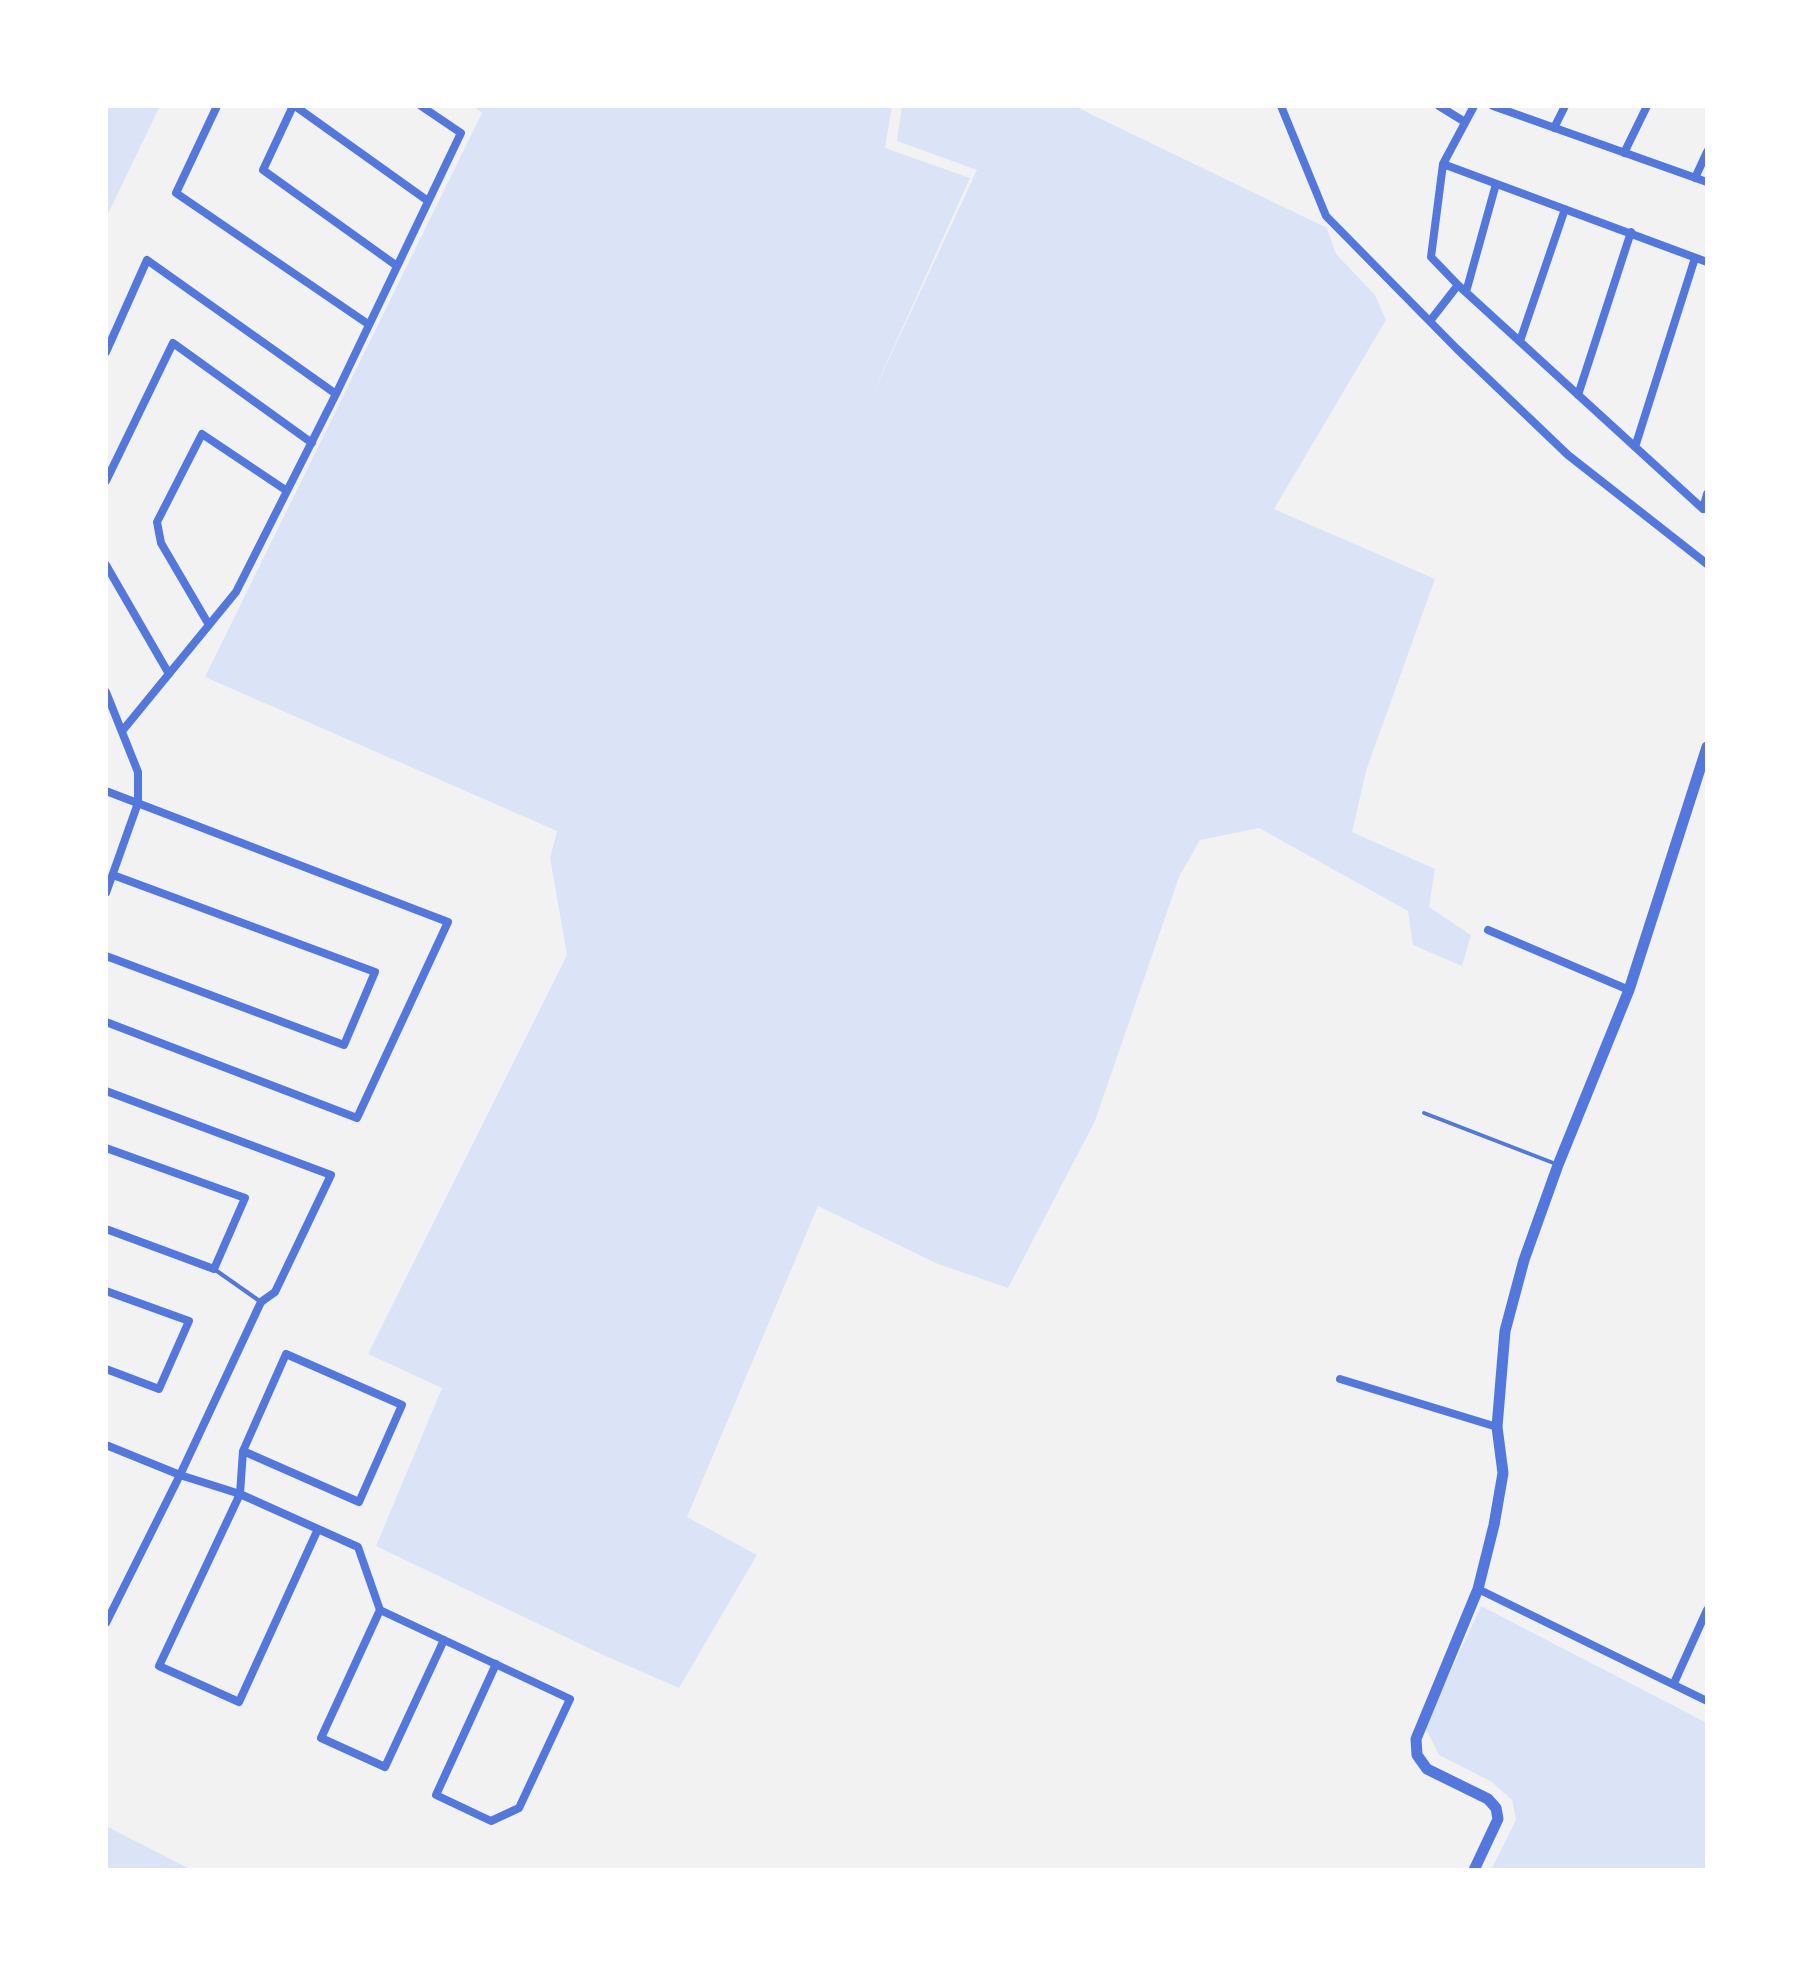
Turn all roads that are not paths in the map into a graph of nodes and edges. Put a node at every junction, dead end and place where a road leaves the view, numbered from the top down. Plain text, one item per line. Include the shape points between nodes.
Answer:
1 (217, 106) edge
2 (294, 106) edge
3 (421, 106) edge
4 (1281, 106) edge
5 (1439, 106) edge
6 (1474, 106) edge
7 (1493, 106) edge
8 (1565, 106) edge
9 (1647, 106) edge
10 (1465, 122) junction
11 (1554, 128) junction
12 (1707, 152) edge
13 (1624, 153) junction
14 (1443, 164) junction
15 (1695, 178) junction
16 (1707, 182) edge
17 (1496, 184) junction
18 (428, 201) junction
19 (1565, 209) junction
20 (1631, 232) junction
21 (1695, 258) junction
22 (1707, 262) edge
23 (397, 266) junction
24 (1462, 288) junction
25 (1430, 321) junction
26 (368, 324) junction
27 (1520, 341) junction
28 (106, 352) edge
29 (336, 394) junction
30 (1578, 395) junction
31 (312, 443) junction
32 (1635, 447) junction
33 (106, 481) edge
34 (287, 491) junction
35 (1707, 494) edge
36 (1707, 564) edge
37 (106, 565) edge
38 (209, 625) junction
39 (169, 674) junction
40 (106, 692) edge
41 (123, 730) junction
42 (1707, 747) edge
43 (106, 791) edge
44 (138, 803) junction
45 (113, 875) junction
46 (106, 893) edge
47 (1488, 930) dead end
48 (106, 956) edge
49 (1629, 990) junction
50 (106, 1022) edge
51 (106, 1091) edge
52 (1424, 1113) dead end
53 (106, 1148) edge
54 (1558, 1165) junction
55 (106, 1229) edge
56 (214, 1269) junction
57 (106, 1291) edge
58 (261, 1302) junction
59 (106, 1369) edge
60 (1340, 1379) dead end
61 (1497, 1427) junction
62 (106, 1445) edge
63 (243, 1451) junction
64 (180, 1475) junction
65 (240, 1494) junction
66 (318, 1529) junction
67 (1478, 1589) junction
68 (380, 1610) junction
69 (1707, 1610) edge
70 (106, 1623) edge
71 (444, 1640) junction
72 (496, 1664) junction
73 (1674, 1683) junction
74 (1707, 1701) edge
75 (1474, 1870) edge

1 - 26 street via 176,193
2 - 18 street
2 - 23 street via 263,170
3 - 18 street via 461,133
4 - 25 street via 1326,216
5 - 10 street
6 - 10 street
7 - 11 street
8 - 11 street
9 - 13 street
10 - 14 street
11 - 13 street
12 - 15 street
13 - 15 street
14 - 17 street
14 - 24 street via 1431,257
15 - 16 street
17 - 19 street
17 - 24 street
18 - 23 street
19 - 20 street
19 - 27 street
20 - 21 street
20 - 30 street
21 - 22 street
21 - 32 street
23 - 26 street
24 - 25 street
24 - 27 street
25 - 36 street via 1568,455
26 - 29 street
27 - 30 street
28 - 29 street via 147,260
29 - 31 street
30 - 32 street
31 - 33 street via 173,343
31 - 34 street
32 - 35 street via 1703,509
34 - 38 street via 236,592
34 - 38 street via 202,434 157,522 161,543
37 - 39 street
38 - 39 street
39 - 41 street
40 - 41 street
41 - 44 street via 138,772
42 - 49 street
43 - 44 street
44 - 45 street
44 - 50 street via 448,922 357,1118
45 - 46 street
45 - 48 street via 375,972 344,1045
47 - 49 street
49 - 54 street
51 - 58 street via 331,1175 275,1292
52 - 54 lane
53 - 56 street via 245,1198
54 - 61 street via 1505,1331
55 - 56 street
56 - 58 lane
57 - 59 street via 189,1321 159,1389
58 - 64 street
60 - 61 street
61 - 67 street via 1503,1473
62 - 64 street
63 - 63 street via 286,1354 402,1405 359,1502
63 - 65 street
64 - 65 street
64 - 70 street
65 - 66 street
65 - 66 street via 159,1666 239,1702
66 - 68 street via 358,1547
67 - 73 street
67 - 75 street via 1416,1739 1417,1755 1427,1769 1496,1808 1498,1819
68 - 71 street
68 - 71 street via 321,1738 385,1767
69 - 73 street
71 - 72 street
72 - 72 street via 570,1699 519,1808 491,1821 436,1795
73 - 74 street

